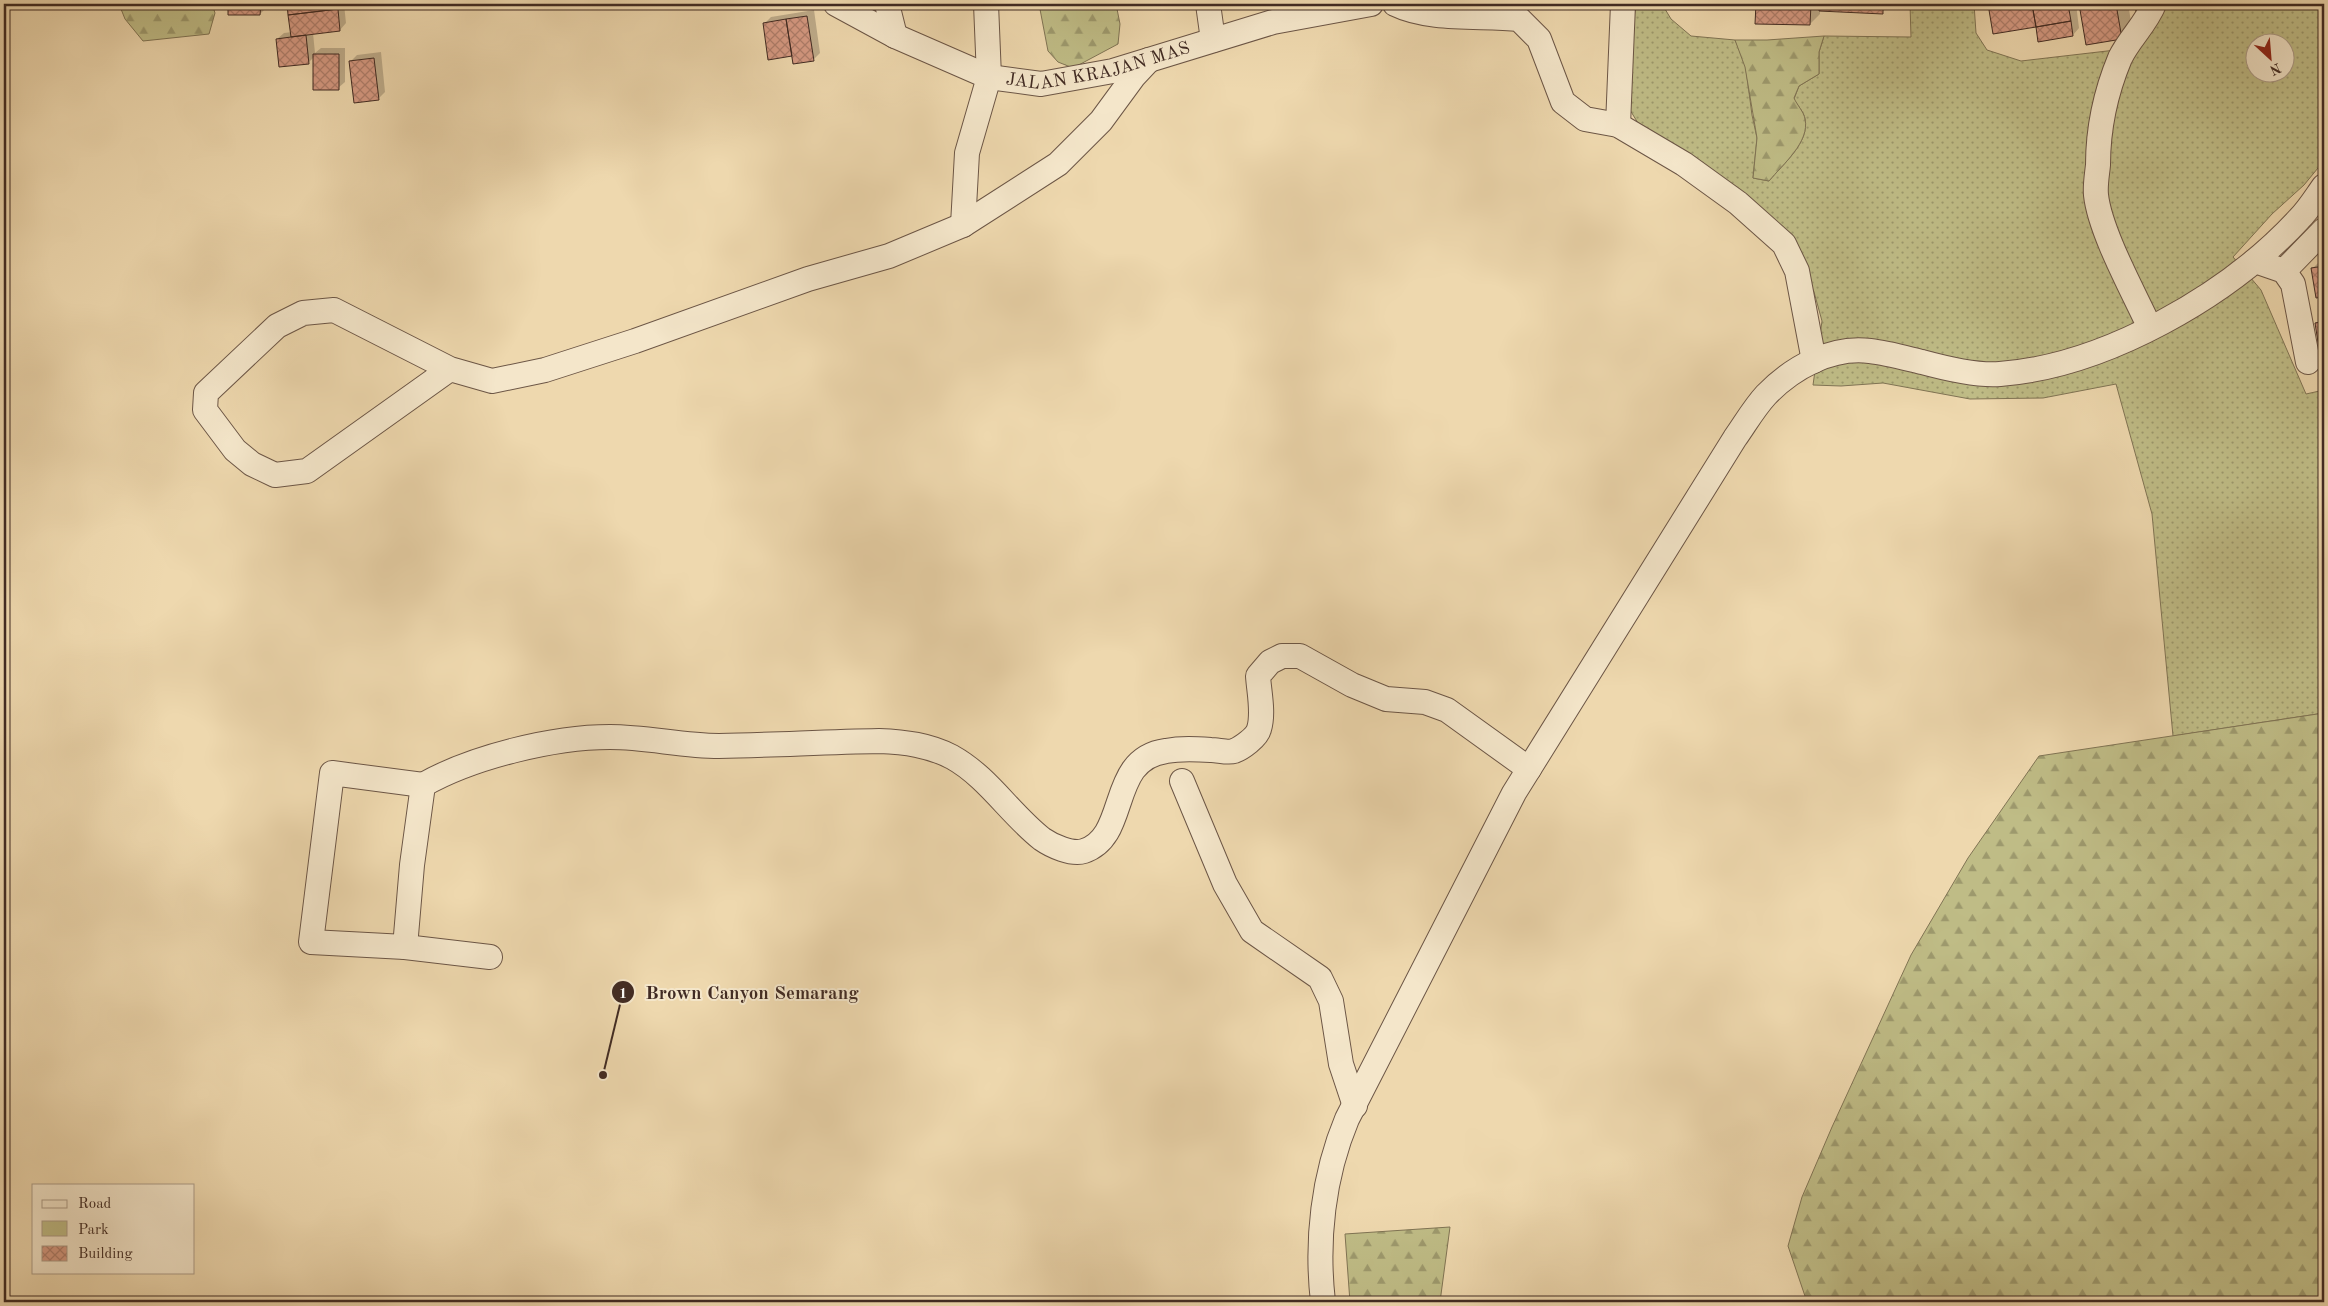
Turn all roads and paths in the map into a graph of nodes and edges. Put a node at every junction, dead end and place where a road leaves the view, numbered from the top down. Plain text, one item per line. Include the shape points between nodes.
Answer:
1 (836, 4) edge
2 (887, 4) edge
3 (986, 4) edge
4 (1208, 4) edge
5 (1371, 4) edge
6 (1395, 4) edge
7 (1624, 4) edge
8 (2154, 4) edge
9 (895, 36) junction
10 (1213, 40) junction
11 (1148, 60) junction
12 (989, 77) junction
13 (1618, 125) junction
14 (2324, 186) edge
15 (964, 225) junction
16 (2324, 230) edge
17 (2255, 261) junction
18 (2284, 271) junction
19 (2150, 328) junction
20 (1814, 361) junction
21 (2308, 362) dead end
22 (450, 370) junction
23 (1528, 770) junction
24 (1182, 781) dead end
25 (423, 785) junction
26 (405, 947) junction
27 (490, 957) dead end
28 (1355, 1106) junction
29 (1323, 1302) edge

1 - 9 street, JALAN KRAJAN MAS
2 - 9 street
3 - 12 street
4 - 10 street
5 - 10 street, JALAN KRAJAN MAS via 1273,22
6 - 13 street via 1417,12 1519,19 1539,39 1563,102 1584,119
7 - 13 street
8 - 19 street via 2121,56 2107,92 2097,144 2096,195 2108,235
9 - 12 street, JALAN KRAJAN MAS
10 - 11 street, JALAN KRAJAN MAS
11 - 12 street, JALAN KRAJAN MAS via 1113,71 1041,84
11 - 15 street via 1101,121 1058,164
12 - 15 street via 967,153
13 - 20 street via 1684,164 1738,203 1784,244 1797,270
14 - 17 street via 2300,218
15 - 22 street via 889,256 808,279 545,370 492,382
16 - 18 street
17 - 18 street
17 - 19 street via 2212,292
18 - 21 street via 2293,284
19 - 20 street via 2076,360 2036,371 1997,375 1868,351 1838,352
20 - 23 street via 1786,376 1765,397 1735,438
22 - 22 street via 307,470 275,475 252,464 235,450 205,410 206,393 219,380 277,326 303,313 334,310
23 - 25 street via 1447,710 1425,702 1386,699 1352,685 1300,656 1282,656 1270,662 1258,676 1259,730 1249,742 1233,751 1185,748 1145,758 1131,770 1108,829 1098,842 1084,851 1062,850 1042,839 973,772 954,758 933,748 903,742 719,746 608,737 503,754 446,772
23 - 28 street
24 - 28 street via 1224,884 1252,931 1320,978 1331,1001 1341,1064
25 - 26 street
25 - 26 street via 332,773 310,942
26 - 27 street
28 - 29 street via 1336,1145 1326,1187 1321,1239

